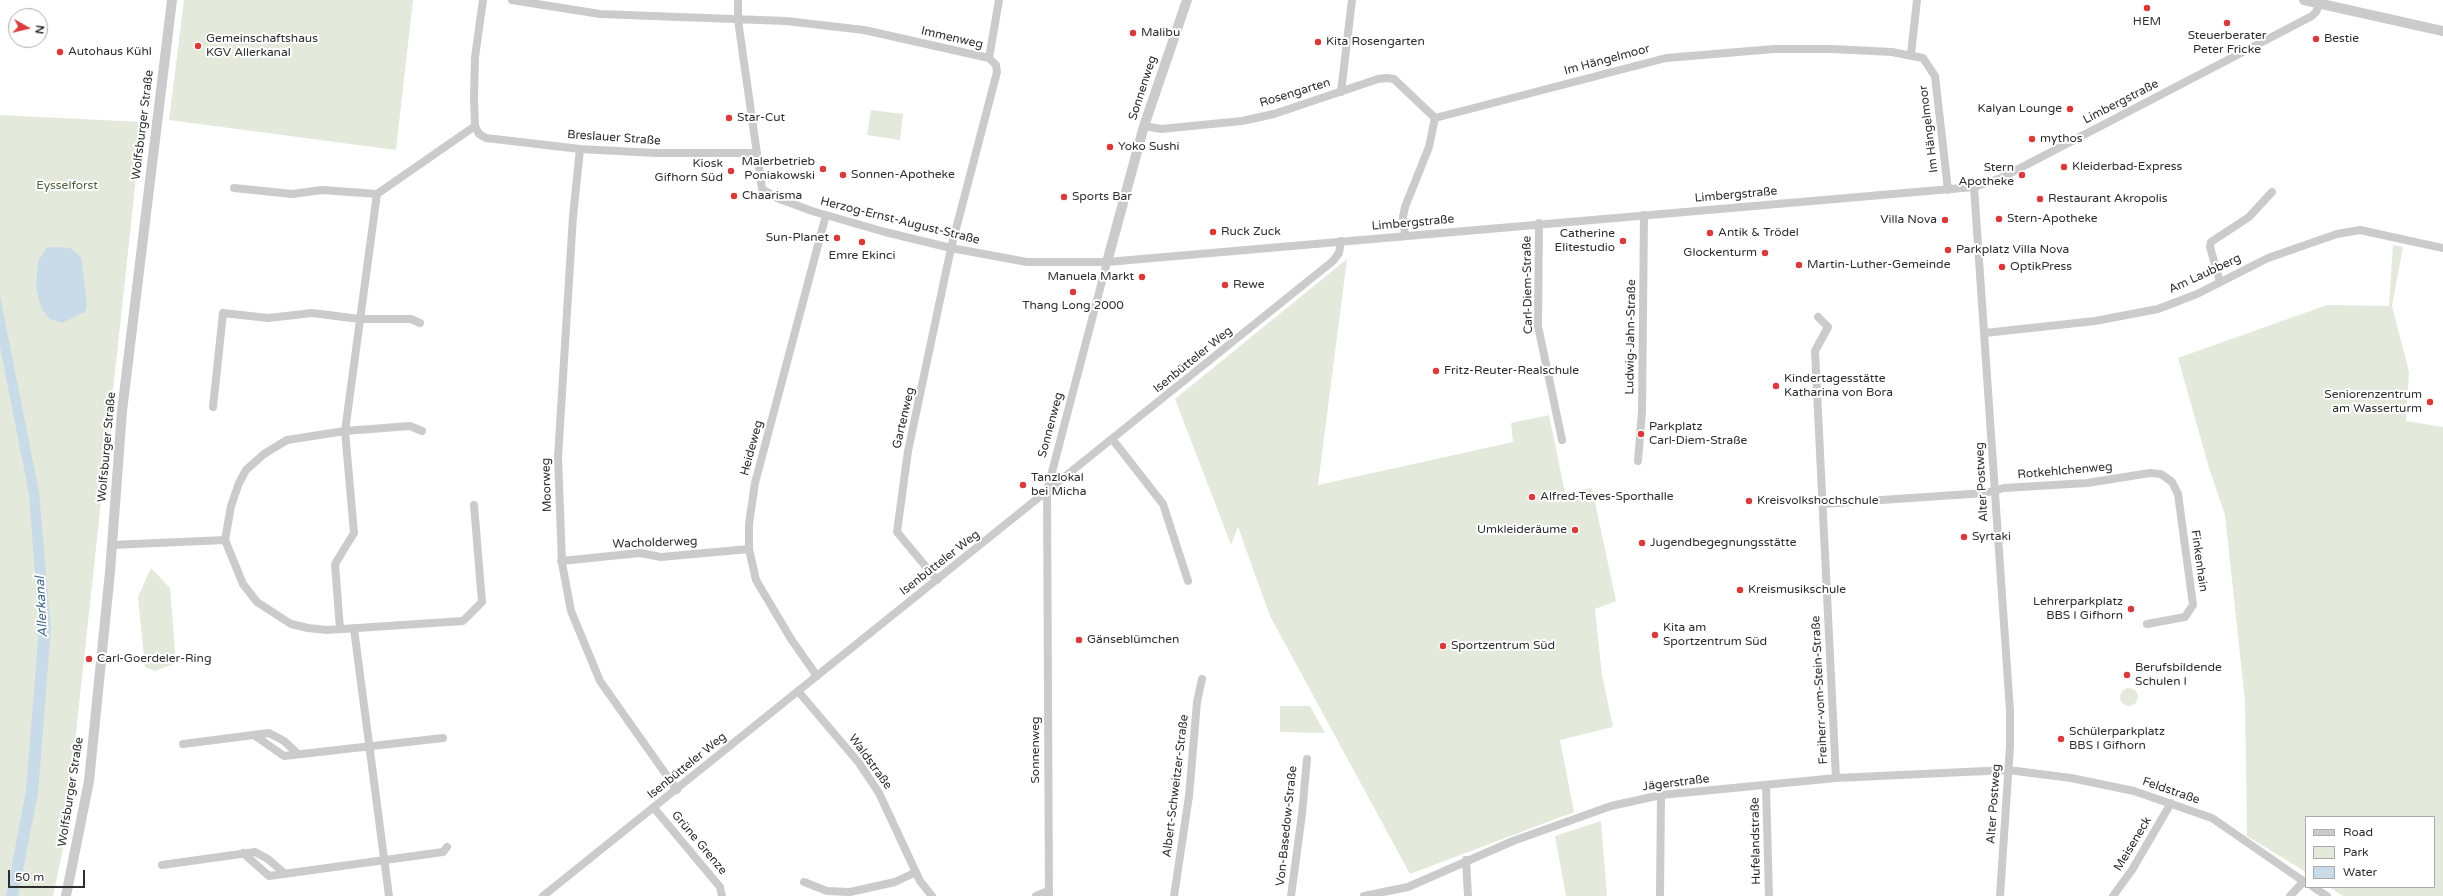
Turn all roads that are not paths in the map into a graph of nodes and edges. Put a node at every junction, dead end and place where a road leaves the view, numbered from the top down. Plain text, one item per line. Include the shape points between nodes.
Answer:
1 (172, 0) edge
2 (482, 0) edge
3 (512, 0) edge
4 (738, 0) edge
5 (999, 0) edge
6 (1187, 0) edge
7 (1352, 0) edge
8 (1917, 0) edge
9 (2304, 0) edge
10 (2320, 3) junction
11 (738, 20) junction
12 (2443, 31) edge
13 (1911, 54) junction
14 (989, 58) junction
15 (1341, 92) junction
16 (1435, 118) junction
17 (475, 126) junction
18 (1144, 126) junction
19 (580, 149) junction
20 (757, 153) junction
21 (1974, 187) junction
22 (234, 188) dead end
23 (1948, 190) junction
24 (2272, 192) dead end
25 (377, 194) junction
26 (1644, 214) junction
27 (826, 215) junction
28 (1539, 224) junction
29 (1405, 235) junction
30 (1341, 241) junction
31 (952, 248) junction
32 (2443, 248) edge
33 (1107, 262) junction
34 (2220, 282) junction
35 (1818, 317) dead end
36 (360, 319) junction
37 (420, 324) dead end
38 (1985, 333) junction
39 (213, 407) dead end
40 (422, 431) dead end
41 (345, 432) junction
42 (1113, 440) junction
43 (1562, 440) dead end
44 (1638, 461) dead end
45 (2161, 474) joint
46 (1047, 491) junction
47 (1994, 491) junction
48 (1822, 504) junction
49 (474, 505) dead end
50 (225, 540) junction
51 (112, 545) junction
52 (749, 549) junction
53 (562, 561) junction
54 (937, 580) junction
55 (1188, 581) dead end
56 (2147, 624) dead end
57 (340, 629) junction
58 (354, 629) junction
59 (817, 676) junction
60 (1202, 679) dead end
61 (798, 691) junction
62 (254, 735) junction
63 (443, 738) dead end
64 (183, 744) dead end
65 (369, 745) junction
66 (298, 754) junction
67 (1307, 759) dead end
68 (2008, 770) junction
69 (1836, 778) junction
70 (1766, 786) junction
71 (676, 790) junction
72 (1661, 795) junction
73 (2171, 803) junction
74 (654, 808) junction
75 (447, 847) dead end
76 (243, 853) junction
77 (384, 859) junction
78 (1466, 860) junction
79 (162, 865) dead end
80 (916, 872) junction
81 (284, 873) junction
82 (804, 882) dead end
83 (2305, 882) edge
84 (2315, 888) edge
85 (1049, 893) edge
86 (66, 896) edge
87 (389, 896) edge
88 (543, 896) edge
89 (722, 896) edge
90 (932, 896) edge
91 (1036, 896) edge
92 (1174, 896) edge
93 (1291, 896) edge
94 (1364, 896) edge
95 (1468, 896) edge
96 (1660, 896) edge
97 (1769, 896) edge
98 (2000, 896) edge
99 (2113, 896) edge
100 (2290, 896) edge
101 (2327, 896) edge

1 - 51 street, Wolfsburger Straße via 128,356
2 - 17 street via 475,58
3 - 11 street, Immenweg via 600,14
4 - 11 street, Herzog-Ernst-August-Straße
5 - 14 street
6 - 18 street, Sonnenweg
7 - 15 street
8 - 13 street
9 - 10 street
10 - 12 street
10 - 21 street, Limbergstraße via 2312,16 2001,178
11 - 14 street, Immenweg via 786,21 864,30
11 - 20 street, Herzog-Ernst-August-Straße
13 - 16 street, Im Hängelmoor via 1870,50 1774,49 1666,58
13 - 23 street, Im Hängelmoor via 1924,58 1935,76
14 - 31 street, Immenweg via 996,65 997,72
15 - 16 street, Rosengarten via 1378,79 1394,79
15 - 18 street, Rosengarten via 1274,114 1242,121 1161,128
16 - 29 street via 1429,147 1405,207
17 - 19 street, Breslauer Straße via 479,134 486,138
17 - 25 street
18 - 33 street, Sonnenweg
19 - 20 street, Breslauer Straße via 670,154
19 - 53 street, Moorweg via 573,216 558,457
20 - 27 street, Herzog-Ernst-August-Straße via 762,189 777,198
21 - 23 street, Limbergstraße
21 - 38 street, Alter Postweg
22 - 25 street via 292,194 322,190
23 - 26 street, Limbergstraße
24 - 34 street via 2249,217 2211,242 2210,247
25 - 36 street
26 - 28 street, Limbergstraße
26 - 44 street, Ludwig-Jahn-Straße via 1642,403
27 - 31 street, Herzog-Ernst-August-Straße
27 - 52 street, Heideweg via 755,483 750,507
28 - 29 street, Limbergstraße
28 - 43 street, Carl-Diem-Straße via 1538,326
29 - 30 street, Limbergstraße
30 - 33 street, Limbergstraße
30 - 42 street, Isenbütteler Weg via 1339,253 1333,261
31 - 33 street, Herzog-Ernst-August-Straße via 1027,262
31 - 54 street, Gartenweg via 908,451 897,532
32 - 34 street, Am Laubberg via 2360,230 2304,244 2268,258
33 - 46 street, Sonnenweg
34 - 38 street, Am Laubberg via 2197,294 2158,308 2123,316
35 - 48 street, Freiherr-vom-Stein-Straße via 1828,327 1815,351
36 - 37 street via 411,319
36 - 39 street via 312,313 268,318 223,313
36 - 41 street
38 - 47 street, Alter Postweg
40 - 41 street via 410,426
41 - 50 street via 287,440 259,458 246,470 239,483 231,506
41 - 57 street via 354,533 335,564
42 - 46 street, Isenbütteler Weg
42 - 55 street via 1163,504
45 - 47 street, Rotkehlchenweg via 2150,473 2087,483
45 - 56 street, Finkenhain via 2172,482 2178,494 2193,605 2185,617
46 - 54 street, Isenbütteler Weg
46 - 85 street, Sonnenweg
47 - 48 street via 1985,494
47 - 68 street, Alter Postweg via 2010,711
48 - 69 street, Freiherr-vom-Stein-Straße
49 - 58 street via 482,602 463,621
50 - 51 street
50 - 57 street via 243,584 257,602 291,624 308,628
51 - 86 street, Wolfsburger Straße via 89,781
52 - 53 street, Wacholderweg via 661,557 640,553
52 - 59 street, Heideweg via 756,580 763,595
53 - 71 street, Moorweg via 571,610 600,681
54 - 59 street, Isenbütteler Weg
57 - 58 street
58 - 65 street
59 - 61 street, Isenbütteler Weg
60 - 92 street, Albert-Schweitzer-Straße via 1197,702 1189,796
61 - 71 street, Isenbütteler Weg
61 - 80 street, Waldstraße via 859,764 879,793
62 - 64 street
62 - 66 street via 284,756
62 - 66 street via 269,733 284,741
63 - 65 street
65 - 66 street
65 - 77 street
67 - 93 street, Von-Basedow-Straße
68 - 69 street, Jägerstraße
68 - 73 street, Feldstraße via 2071,778 2134,791
68 - 98 street, Alter Postweg
69 - 70 street, Jägerstraße
70 - 72 street, Jägerstraße
70 - 97 street, Hufelandstraße
71 - 74 street, Isenbütteler Weg
72 - 78 street, Jägerstraße via 1589,813
72 - 96 street
73 - 83 street, Feldstraße via 2212,818
73 - 99 street, Meiseneck via 2132,870
74 - 88 street, Isenbütteler Weg
74 - 89 street, Grüne Grenze via 720,886
75 - 77 street via 442,852
76 - 79 street
76 - 81 street via 255,852
76 - 81 street via 269,876
77 - 81 street
77 - 87 street
78 - 94 street, Jägerstraße via 1408,887
78 - 95 street
80 - 82 street via 895,882 850,892 827,891
80 - 90 street, Waldstraße
83 - 100 street
84 - 101 street
85 - 91 street

